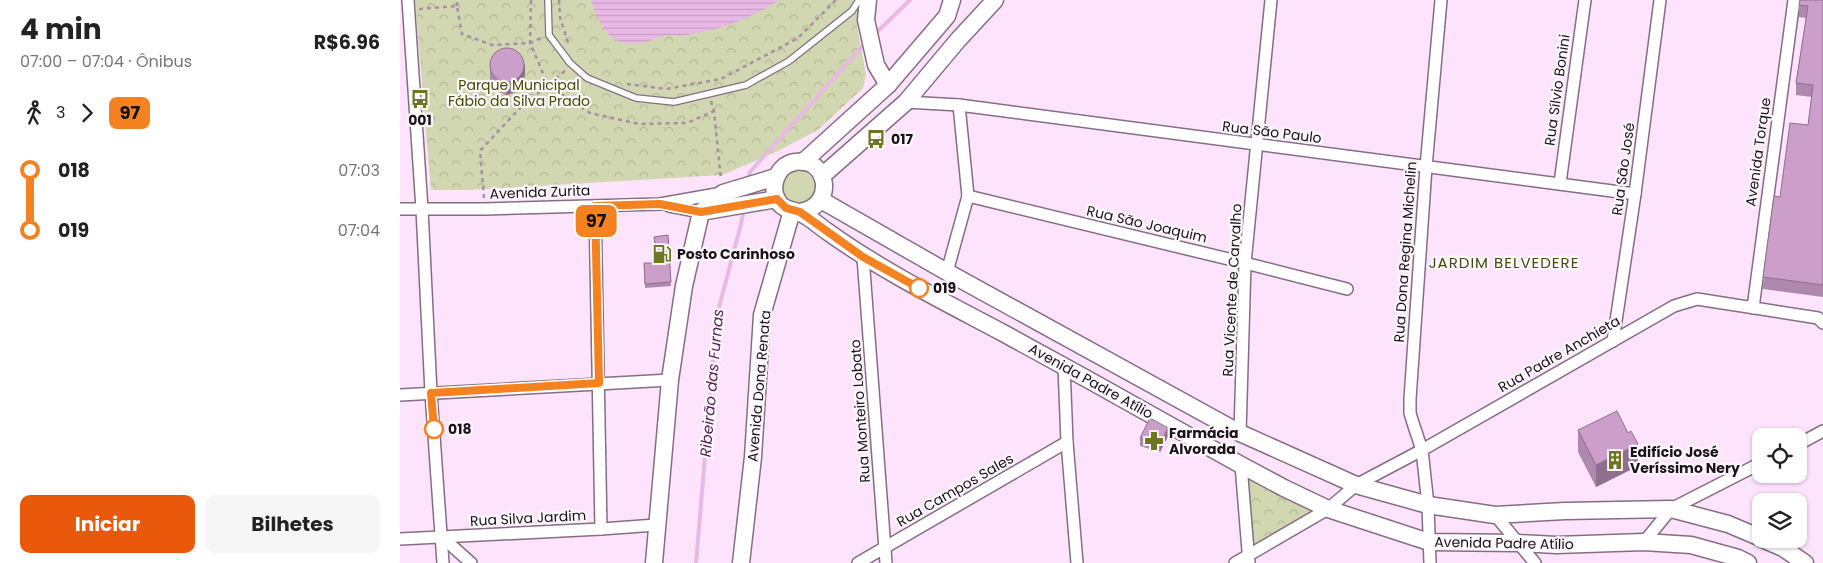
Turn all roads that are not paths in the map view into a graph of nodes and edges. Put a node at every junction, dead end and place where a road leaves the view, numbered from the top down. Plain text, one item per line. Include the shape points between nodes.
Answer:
1 (548, 0) edge
2 (859, 0) edge
3 (868, 0) edge
4 (952, 0) edge
5 (974, 0) edge
6 (993, 0) edge
7 (1271, 0) edge
8 (1441, 0) edge
9 (1585, 0) edge
10 (1660, 0) edge
11 (1794, 0) edge
12 (405, 7) edge
13 (888, 85) junction
14 (906, 102) junction
15 (959, 105) junction
16 (1258, 145) junction
17 (804, 162) junction
18 (1426, 167) junction
19 (822, 176) junction
20 (776, 177) junction
21 (1560, 183) junction
22 (722, 193) junction
23 (1635, 194) junction
24 (968, 196) junction
25 (777, 199) junction
26 (821, 200) junction
27 (660, 204) junction
28 (595, 206) junction
29 (400, 209) edge
30 (422, 209) junction
31 (701, 212) junction
32 (796, 212) junction
33 (864, 225) junction
34 (863, 257) junction
35 (1246, 263) junction
36 (947, 272) junction
37 (1347, 289) dead end
38 (1753, 308) junction
39 (1823, 323) edge
40 (1613, 341) junction
41 (1064, 366) junction
42 (670, 380) junction
43 (599, 383) junction
44 (431, 393) junction
45 (400, 395) edge
46 (1823, 431) edge
47 (1240, 433) junction
48 (1807, 440) edge
49 (1067, 442) junction
50 (1422, 450) junction
51 (1241, 465) junction
52 (1752, 468) edge
53 (1356, 485) junction
54 (1428, 505) junction
55 (1328, 509) junction
56 (1671, 509) junction
57 (1494, 515) junction
58 (656, 525) junction
59 (601, 529) junction
60 (1752, 534) edge
61 (442, 537) junction
62 (400, 539) edge
63 (1429, 542) junction
64 (1644, 542) junction
65 (1517, 543) junction
66 (1783, 548) edge
67 (885, 549) junction
68 (1248, 560) edge
69 (443, 563) edge
70 (471, 563) edge
71 (654, 563) edge
72 (741, 563) edge
73 (858, 563) edge
74 (886, 563) edge
75 (1077, 563) edge
76 (1235, 563) edge
77 (1430, 563) edge
78 (1535, 563) edge
79 (1748, 563) edge
80 (1805, 563) edge

1 - 2 lane via 550,35 587,78 636,98 674,102 746,85 789,62 852,11
3 - 13 street via 866,20 876,65
4 - 13 street via 947,16
5 - 6 street
6 - 14 street
7 - 16 street, Rua Vicente de Carvalho
8 - 18 street, Rua Dona Regina Michelin
9 - 21 street, Rua Sílvio Bonini
10 - 23 street, Rua São José
11 - 38 street, Avenida Torque
12 - 30 street
13 - 17 street
14 - 15 street, Rua São Paulo
14 - 19 street
15 - 16 street, Rua São Paulo
15 - 24 street
16 - 18 street, Rua São Paulo
16 - 35 street, Rua Vicente de Carvalho
17 - 19 street
17 - 20 street via 787,165
18 - 21 street, Rua São Paulo
18 - 50 street, Rua Dona Regina Michelin via 1410,406
19 - 26 street via 825,184
20 - 22 street
20 - 25 street
21 - 23 street, Rua São Paulo
22 - 27 street, Avenida Zurita
22 - 31 street
23 - 40 street, Rua São José
24 - 35 street, Rua São Joaquim
24 - 36 street
25 - 31 street
25 - 32 street
26 - 32 street via 808,211
26 - 33 street, Avenida Padre Atílio
27 - 28 street, Avenida Zurita
27 - 31 street, Avenida Zurita
28 - 30 street, Avenida Zurita
28 - 43 street
29 - 30 street, Avenida Zurita
30 - 44 street
31 - 42 street via 684,286
32 - 34 street, Avenida Padre Atílio
32 - 72 street, Avenida Dona Renata via 762,315 753,457
33 - 34 street
33 - 36 street, Avenida Padre Atílio
34 - 41 street, Avenida Padre Atílio
34 - 67 street, Rua Monteiro Lobato
35 - 37 street, Rua São Joaquim
35 - 47 street, Rua Vicente de Carvalho
36 - 47 street, Avenida Padre Atílio
38 - 39 street, Rua Padre Anchieta via 1818,318
38 - 40 street, Rua Padre Anchieta via 1697,300 1674,306
40 - 50 street, Rua Padre Anchieta
41 - 49 street
41 - 51 street, Avenida Padre Atílio
42 - 43 street
42 - 58 street
43 - 44 street
43 - 59 street
44 - 45 street
44 - 61 street
46 - 48 street
47 - 53 street, Avenida Padre Atílio
49 - 67 street, Rua Campos Sales
49 - 75 street
50 - 53 street, Rua Padre Anchieta
50 - 54 street, Rua Dona Regina Michelin
51 - 55 street, Avenida Padre Atílio
51 - 68 street
52 - 56 street
53 - 54 street, Avenida Padre Atílio
53 - 55 street, Rua Padre Anchieta
54 - 57 street, Avenida Padre Atílio
54 - 63 street, Rua Dona Regina Michelin
55 - 63 street, Avenida Padre Atílio
55 - 68 street, Rua Padre Anchieta
56 - 57 street, Avenida Padre Atílio
56 - 60 street, Avenida Padre Atílio
56 - 64 street
57 - 65 street
58 - 59 street, Rua Silva Jardim
58 - 71 street
59 - 61 street, Rua Silva Jardim
61 - 62 street, Rua Silva Jardim
61 - 69 street
61 - 70 street
63 - 65 street, Avenida Padre Atílio
63 - 77 street, Rua Dona Regina Michelin
64 - 65 street, Avenida Padre Atílio
64 - 79 street, Avenida Padre Atílio via 1691,545
65 - 78 street
66 - 80 street, Avenida Padre Atílio
67 - 73 street, Rua Campos Sales
67 - 74 street, Rua Monteiro Lobato
68 - 76 street, Rua Padre Anchieta

